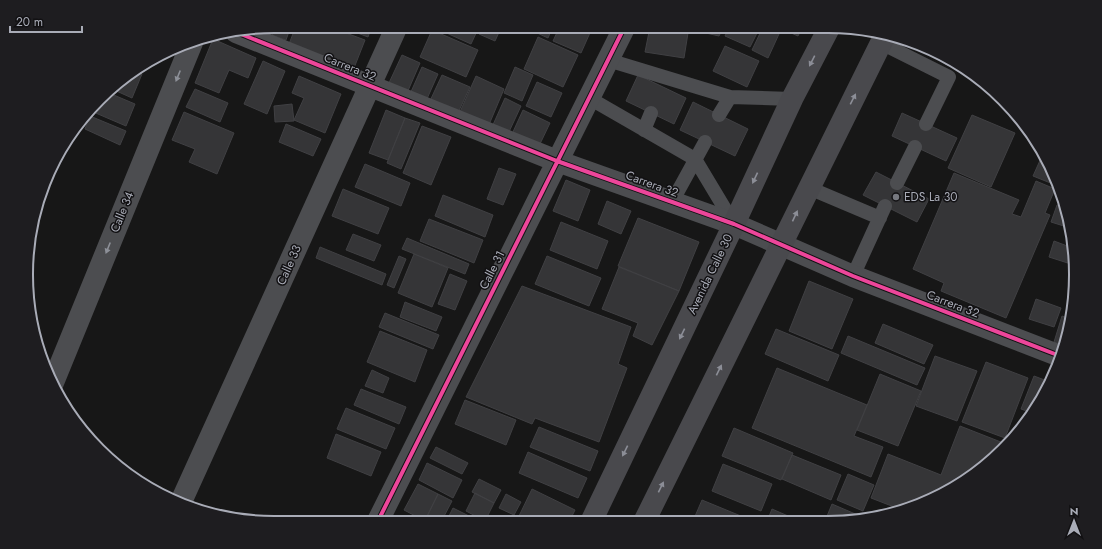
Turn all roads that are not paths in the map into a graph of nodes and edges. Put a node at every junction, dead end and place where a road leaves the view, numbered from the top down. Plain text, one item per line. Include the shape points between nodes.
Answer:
1 (394, 33) edge
2 (622, 33) edge
3 (826, 33) edge
4 (243, 35) edge
5 (882, 40) edge
6 (190, 48) edge
7 (608, 60) junction
8 (370, 86) junction
9 (730, 97) junction
10 (589, 98) junction
11 (792, 99) junction
12 (651, 113) dead end
13 (719, 115) dead end
14 (926, 124) dead end
15 (644, 130) junction
16 (705, 142) dead end
17 (915, 147) dead end
18 (695, 159) junction
19 (557, 161) junction
20 (897, 183) dead end
21 (808, 188) junction
22 (672, 202) junction
23 (734, 224) junction
24 (782, 245) junction
25 (853, 276) junction
26 (1055, 354) edge
27 (56, 376) edge
28 (183, 498) edge
29 (380, 516) edge
30 (594, 516) edge
31 (647, 516) edge

1 - 8 street, Calle 33
2 - 7 street, Calle 31
3 -> 11 highway, Avenida Calle 30
4 - 8 street, Carrera 32
5 - 14 lane via 949,77
21 -> 5 highway
6 -> 27 street, Calle 34
7 - 9 lane via 666,83
7 - 10 street, Calle 31
8 - 19 street, Carrera 32
8 - 28 street, Calle 33
9 - 11 lane
9 - 13 lane
10 - 15 lane
10 - 19 street, Calle 31
11 -> 23 highway, Avenida Calle 30
12 - 15 lane
15 - 18 lane
16 - 18 lane
17 - 20 lane
18 - 22 lane
18 - 23 lane
19 - 22 street, Carrera 32
19 - 29 street, Calle 31
24 -> 21 highway
21 - 25 lane via 883,212
22 - 23 street, Carrera 32
23 - 24 street, Carrera 32
23 -> 30 highway, Avenida Calle 30
24 - 25 street, Carrera 32
31 -> 24 highway
25 - 26 street, Carrera 32

